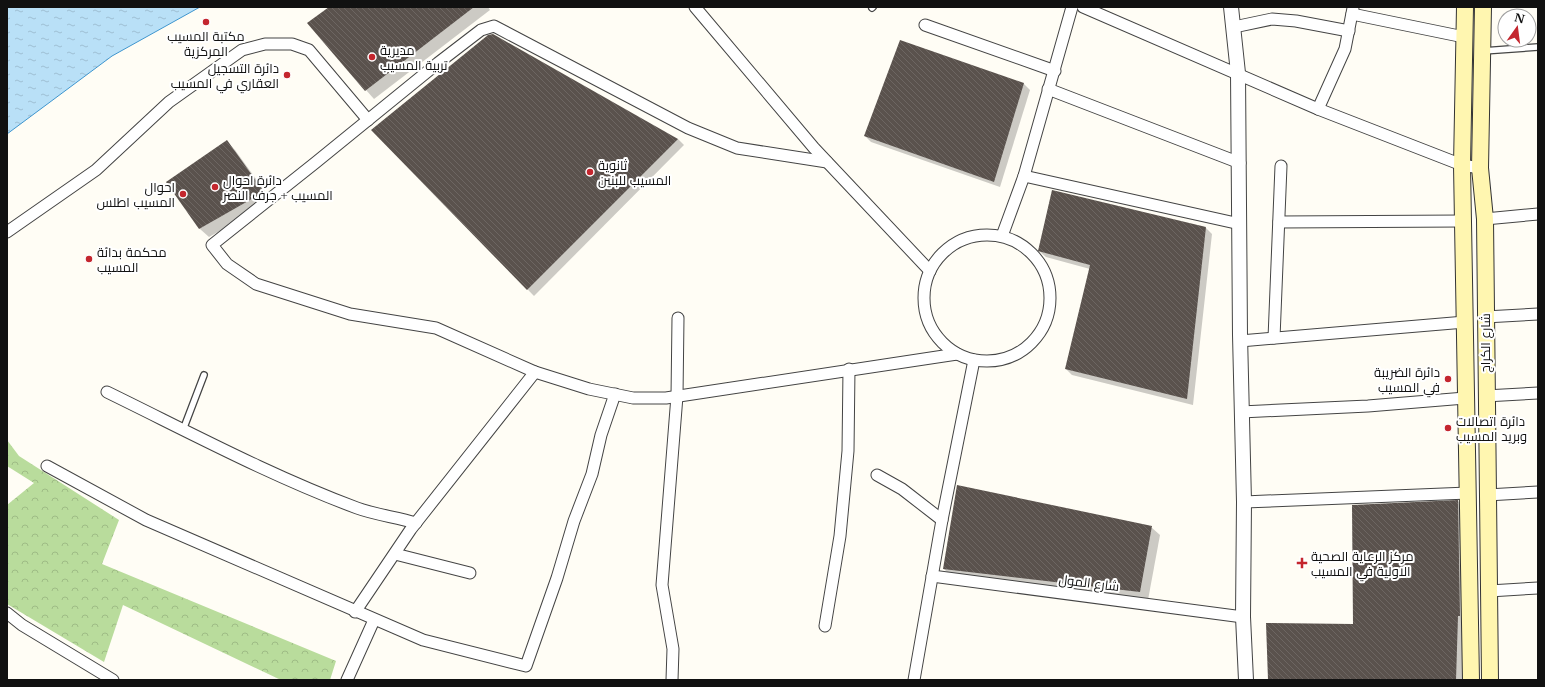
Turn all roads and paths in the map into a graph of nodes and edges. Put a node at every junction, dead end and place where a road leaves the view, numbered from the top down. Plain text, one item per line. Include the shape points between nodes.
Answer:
1 (695, 7) edge
2 (1072, 7) edge
3 (1083, 7) edge
4 (1231, 7) edge
5 (1465, 7) edge
6 (1484, 7) edge
7 (1353, 11) edge
8 (925, 25) dead end
9 (1234, 27) junction
10 (1350, 31) junction
11 (1464, 37) junction
12 (1538, 47) edge
13 (1483, 51) junction
14 (1055, 71) junction
15 (1238, 73) junction
16 (1048, 89) junction
17 (1318, 109) junction
18 (368, 120) junction
19 (827, 162) junction
20 (1240, 163) junction
21 (1462, 165) junction
22 (1281, 166) dead end
23 (1480, 168) junction
24 (1024, 176) junction
25 (1538, 214) edge
26 (1485, 219) junction
27 (1463, 221) junction
28 (1279, 222) junction
29 (1240, 224) junction
30 (7, 232) edge
31 (1002, 236) junction
32 (930, 271) junction
33 (1538, 314) edge
34 (1485, 317) junction
35 (678, 318) dead end
36 (1464, 322) junction
37 (1274, 338) junction
38 (1240, 341) junction
39 (957, 354) junction
40 (974, 360) junction
41 (849, 369) junction
42 (535, 372) junction
43 (204, 375) dead end
44 (107, 392) dead end
45 (1538, 393) edge
46 (614, 394) junction
47 (677, 396) junction
48 (1486, 396) junction
49 (1465, 398) junction
50 (1241, 412) junction
51 (183, 430) junction
52 (47, 466) dead end
53 (877, 476) dead end
54 (1538, 492) edge
55 (1468, 493) junction
56 (1487, 495) junction
57 (1244, 502) junction
58 (942, 520) junction
59 (416, 523) junction
60 (394, 554) junction
61 (470, 573) dead end
62 (932, 576) junction
63 (1538, 588) edge
64 (1489, 591) junction
65 (355, 612) junction
66 (7, 613) edge
67 (1243, 617) junction
68 (374, 620) junction
69 (825, 626) dead end
70 (113, 680) edge
71 (347, 680) edge
72 (672, 680) edge
73 (914, 680) edge
74 (1246, 680) edge
75 (1471, 680) edge
76 (1490, 680) edge

1 - 19 street
2 - 14 street
3 - 15 street
4 - 9 street
5 - 11 main road, شارع الكراج
6 - 13 main road, شارع الكراج
7 - 10 street
7 - 11 street
8 - 14 street
9 - 10 street via 1272,19
9 - 15 street
10 - 17 street via 1339,65
11 - 21 main road, شارع الكراج
12 - 13 lane
13 - 23 main road, شارع الكراج
14 - 16 street
15 - 17 street
15 - 20 street
16 - 20 street
16 - 24 street
17 - 21 street
18 - 19 street via 450,53 481,30 494,26 688,128 736,148
18 - 30 street via 309,50 292,44 265,44 242,50 169,102 96,170
18 - 42 street via 212,245 227,264 255,286 350,314 436,328
19 - 32 street
20 - 29 street
21 - 23 street
21 - 27 main road, شارع الكراج
22 - 28 street
23 - 26 main road, شارع الكراج
24 - 29 street
24 - 31 street
25 - 26 street
26 - 34 main road, شارع الكراج
27 - 28 street
27 - 36 main road, شارع الكراج
28 - 37 street
29 - 38 street
31 - 32 street via 968,238 952,245
31 - 40 street via 1022,245 1038,260 1048,280 1051,301 1046,322 1034,341 1023,350 996,360
32 - 39 street via 925,286 927,318 934,332
33 - 34 street
34 - 48 main road, شارع الكراج
35 - 47 street
36 - 37 street
36 - 49 main road, شارع الكراج
37 - 38 street
38 - 50 street
39 - 40 street
39 - 41 street
40 - 58 street
41 - 47 street
41 - 69 street via 848,451 840,536
42 - 46 street
42 - 59 street
43 - 51 lane
44 - 51 street
45 - 48 street
46 - 47 street via 633,398
46 - 68 street via 592,474 526,666 423,640
47 - 72 street via 662,585 673,649
48 - 56 main road, شارع الكراج
49 - 50 street
49 - 55 main road, شارع الكراج
50 - 57 street
51 - 59 street via 359,509
52 - 65 street via 146,520
53 - 58 street via 902,488
54 - 56 street
55 - 57 street
55 - 75 main road, شارع الكراج
56 - 64 main road, شارع الكراج
57 - 67 street
58 - 62 street
59 - 60 street
60 - 61 street
60 - 65 street
62 - 67 street, شارع المول
62 - 73 street
63 - 64 street
64 - 76 main road, شارع الكراج
65 - 68 street
66 - 70 street
67 - 74 street
68 - 71 street

